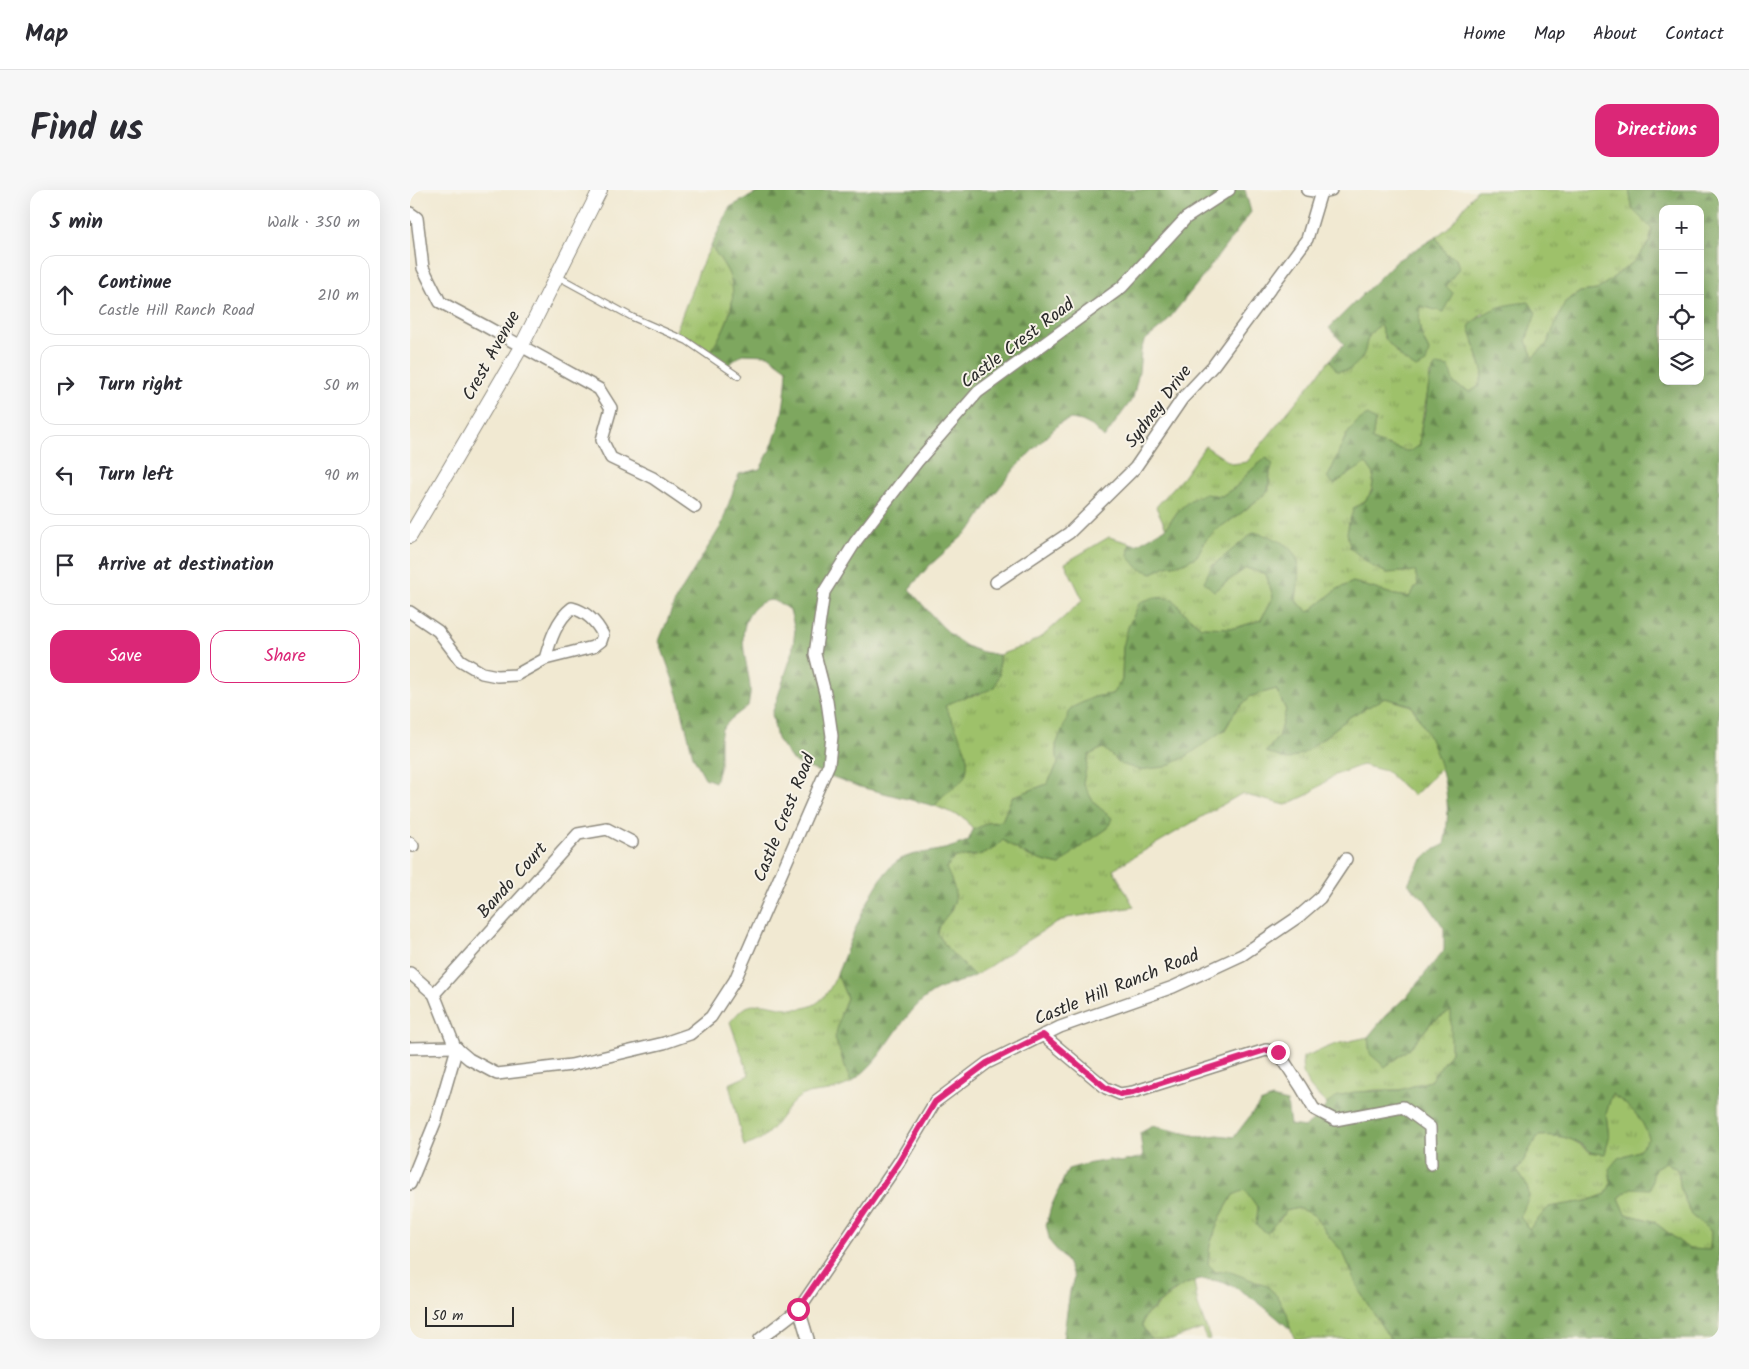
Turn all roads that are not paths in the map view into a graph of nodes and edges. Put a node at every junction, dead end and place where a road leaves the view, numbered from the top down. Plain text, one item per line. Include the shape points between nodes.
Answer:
1 (600, 190) edge
2 (1229, 190) edge
3 (1307, 190) edge
4 (1326, 191) edge
5 (410, 213) edge
6 (557, 276) junction
7 (521, 347) junction
8 (738, 376) dead end
9 (696, 507) dead end
10 (410, 536) edge
11 (996, 582) dead end
12 (410, 612) edge
13 (546, 659) junction
14 (632, 842) dead end
15 (1346, 859) dead end
16 (410, 973) edge
17 (434, 994) junction
18 (1043, 1035) junction
19 (410, 1048) edge
20 (456, 1048) junction
21 (1432, 1164) dead end
22 (410, 1184) edge
23 (798, 1309) junction
24 (760, 1339) edge
25 (808, 1339) edge

1 - 6 street, Crest Avenue
2 - 20 street, Castle Crest Road via 1186,218 1122,287 978,392 917,462 856,541 824,592 815,654 832,736 829,764 735,980 711,1017 690,1034 664,1044 571,1065 497,1074
3 - 4 street
4 - 11 street, Sydney Drive via 1307,239 1213,366 1182,399 1135,468 1069,532
5 - 7 street via 417,218 423,268 440,302
6 - 7 street, Crest Avenue
6 - 8 lane via 632,317 687,341
7 - 9 street via 599,389 611,408 602,440 611,458 653,478
7 - 10 street, Crest Avenue
12 - 13 street via 438,631 460,660 482,673 516,675
13 - 13 street via 593,647 603,635 598,625 583,611 572,608 565,614 550,642
14 - 17 street, Bando Court via 607,829 578,834
15 - 18 street, Castle Hill Ranch Road via 1320,898 1242,955 1173,987
16 - 17 street, Castle Crest Road
17 - 20 street, Castle Crest Road
18 - 21 street via 1106,1088 1120,1094 1266,1050 1278,1052 1314,1110 1334,1120 1403,1107 1430,1127
18 - 23 street, Castle Hill Ranch Road via 987,1063 935,1102 899,1162
19 - 20 street
20 - 22 street via 436,1120
23 - 24 street, Castle Hill Ranch Road
23 - 25 street

